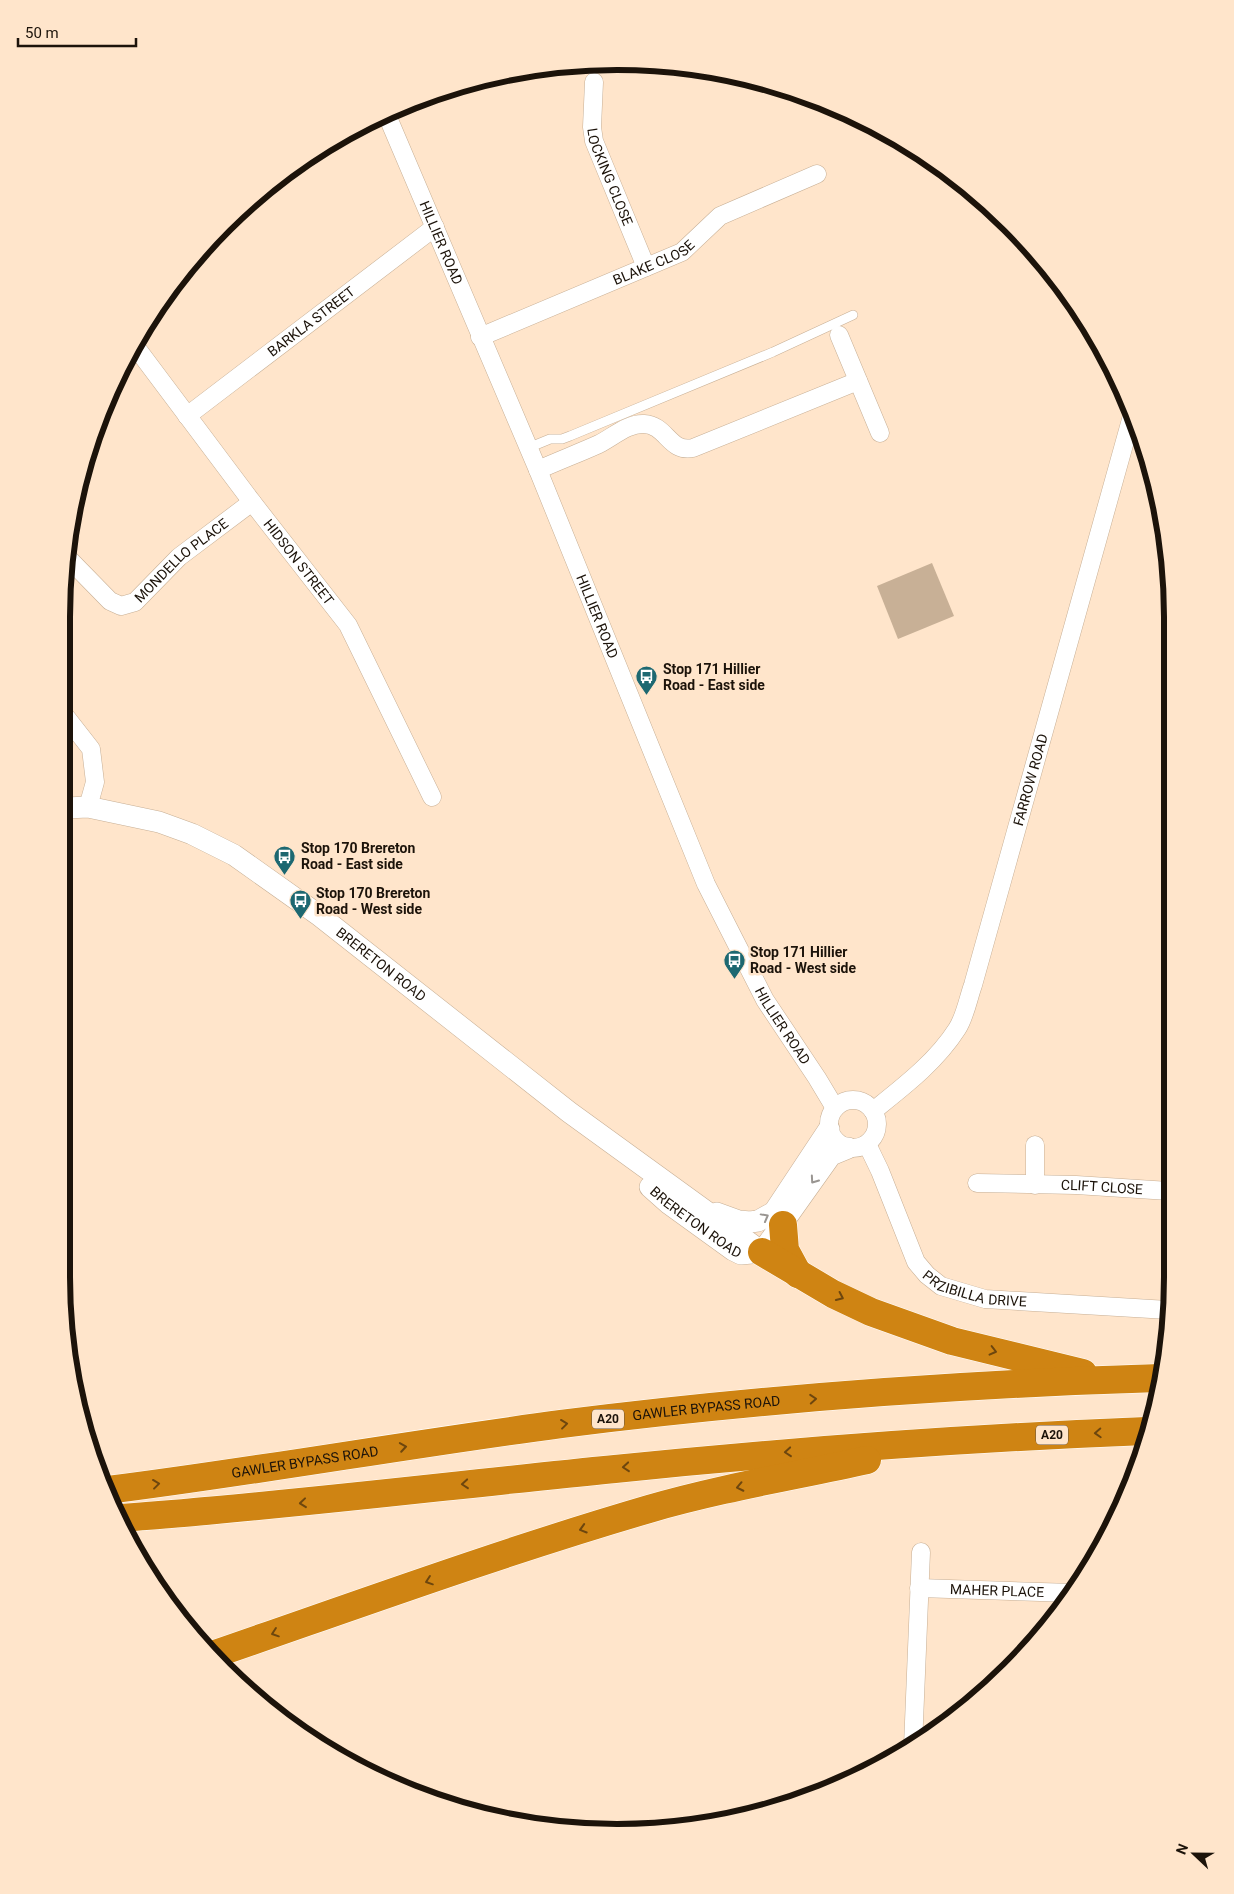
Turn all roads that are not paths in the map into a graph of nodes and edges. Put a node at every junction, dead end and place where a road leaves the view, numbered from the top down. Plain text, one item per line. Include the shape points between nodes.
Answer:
1 (594, 82) dead end
2 (389, 120) edge
3 (817, 174) dead end
4 (435, 227) junction
5 (646, 267) junction
6 (853, 315) dead end
7 (839, 335) dead end
8 (480, 337) junction
9 (139, 351) edge
10 (858, 382) junction
11 (186, 416) junction
12 (1129, 426) edge
13 (880, 432) dead end
14 (528, 448) junction
15 (538, 470) junction
16 (252, 502) junction
17 (73, 563) edge
18 (70, 722) edge
19 (432, 797) dead end
20 (88, 807) junction
21 (70, 808) edge
22 (835, 1108) junction
23 (873, 1111) junction
24 (569, 1112) junction
25 (829, 1129) junction
26 (1035, 1145) dead end
27 (858, 1146) junction
28 (976, 1183) dead end
29 (1035, 1185) junction
30 (1164, 1191) edge
31 (688, 1199) junction
32 (783, 1225) junction
33 (762, 1252) junction
34 (798, 1274) junction
35 (1163, 1310) edge
36 (1154, 1378) edge
37 (1112, 1380) junction
38 (1141, 1431) edge
39 (959, 1440) junction
40 (113, 1489) edge
41 (125, 1518) edge
42 (921, 1552) dead end
43 (919, 1588) junction
44 (1064, 1593) edge
45 (219, 1652) edge
46 (913, 1737) edge

1 - 5 street, LOCKING CLOSE via 594,141
2 - 4 street, HILLIER ROAD
3 - 5 street, BLAKE CLOSE via 720,216 682,252
4 - 8 street, HILLIER ROAD
4 - 11 street, BARKLA STREET
5 - 8 street, BLAKE CLOSE
6 - 14 lane via 773,352 570,436 550,439
7 - 10 street
8 - 14 street, HILLIER ROAD
9 - 11 street, HIDSON STREET
10 - 13 street
10 - 15 street via 693,448 677,448 658,428 638,424
11 - 16 street, HIDSON STREET
12 - 23 street, FARROW ROAD via 973,985 958,1028 909,1082
14 - 15 street, HILLIER ROAD
15 - 22 street, HILLIER ROAD via 706,884 765,1000
16 - 17 street, MONDELLO PLACE via 179,557 135,602 121,606 110,601
16 - 19 street, HIDSON STREET via 348,626
18 - 20 street via 91,749 95,782
20 - 21 street, BRERETON ROAD
20 - 24 street, BRERETON ROAD via 159,822 234,855 320,916
22 - 23 street via 840,1103 855,1100
22 - 25 street via 830,1114
23 - 27 street via 876,1132
24 - 31 street, BRERETON ROAD
24 - 33 street, BRERETON ROAD via 668,1203 714,1238 740,1254
25 - 27 street via 836,1142
31 -> 25 street, BRERETON ROAD via 739,1221 766,1218 774,1212
26 - 29 street
27 -> 32 street, BRERETON ROAD via 831,1155
27 - 35 street, PRZIBILLA DRIVE via 880,1171 916,1262 941,1286 985,1299
28 - 29 street, CLIFT CLOSE
29 - 30 street, CLIFT CLOSE
31 - 33 street, BRERETON ROAD
32 - 33 street, BRERETON ROAD
32 - 34 highway via 785,1250
33 - 34 highway
34 -> 37 highway via 871,1312 952,1341
36 - 37 highway, GAWLER BYPASS ROAD / A20
40 -> 37 highway, GAWLER BYPASS ROAD / A20 via 561,1424 815,1398
38 -> 39 highway, A20
39 -> 41 highway, A20 via 801,1451 306,1503
39 -> 45 highway via 651,1508 553,1538
42 - 43 street
43 - 44 street, MAHER PLACE
43 - 46 street

